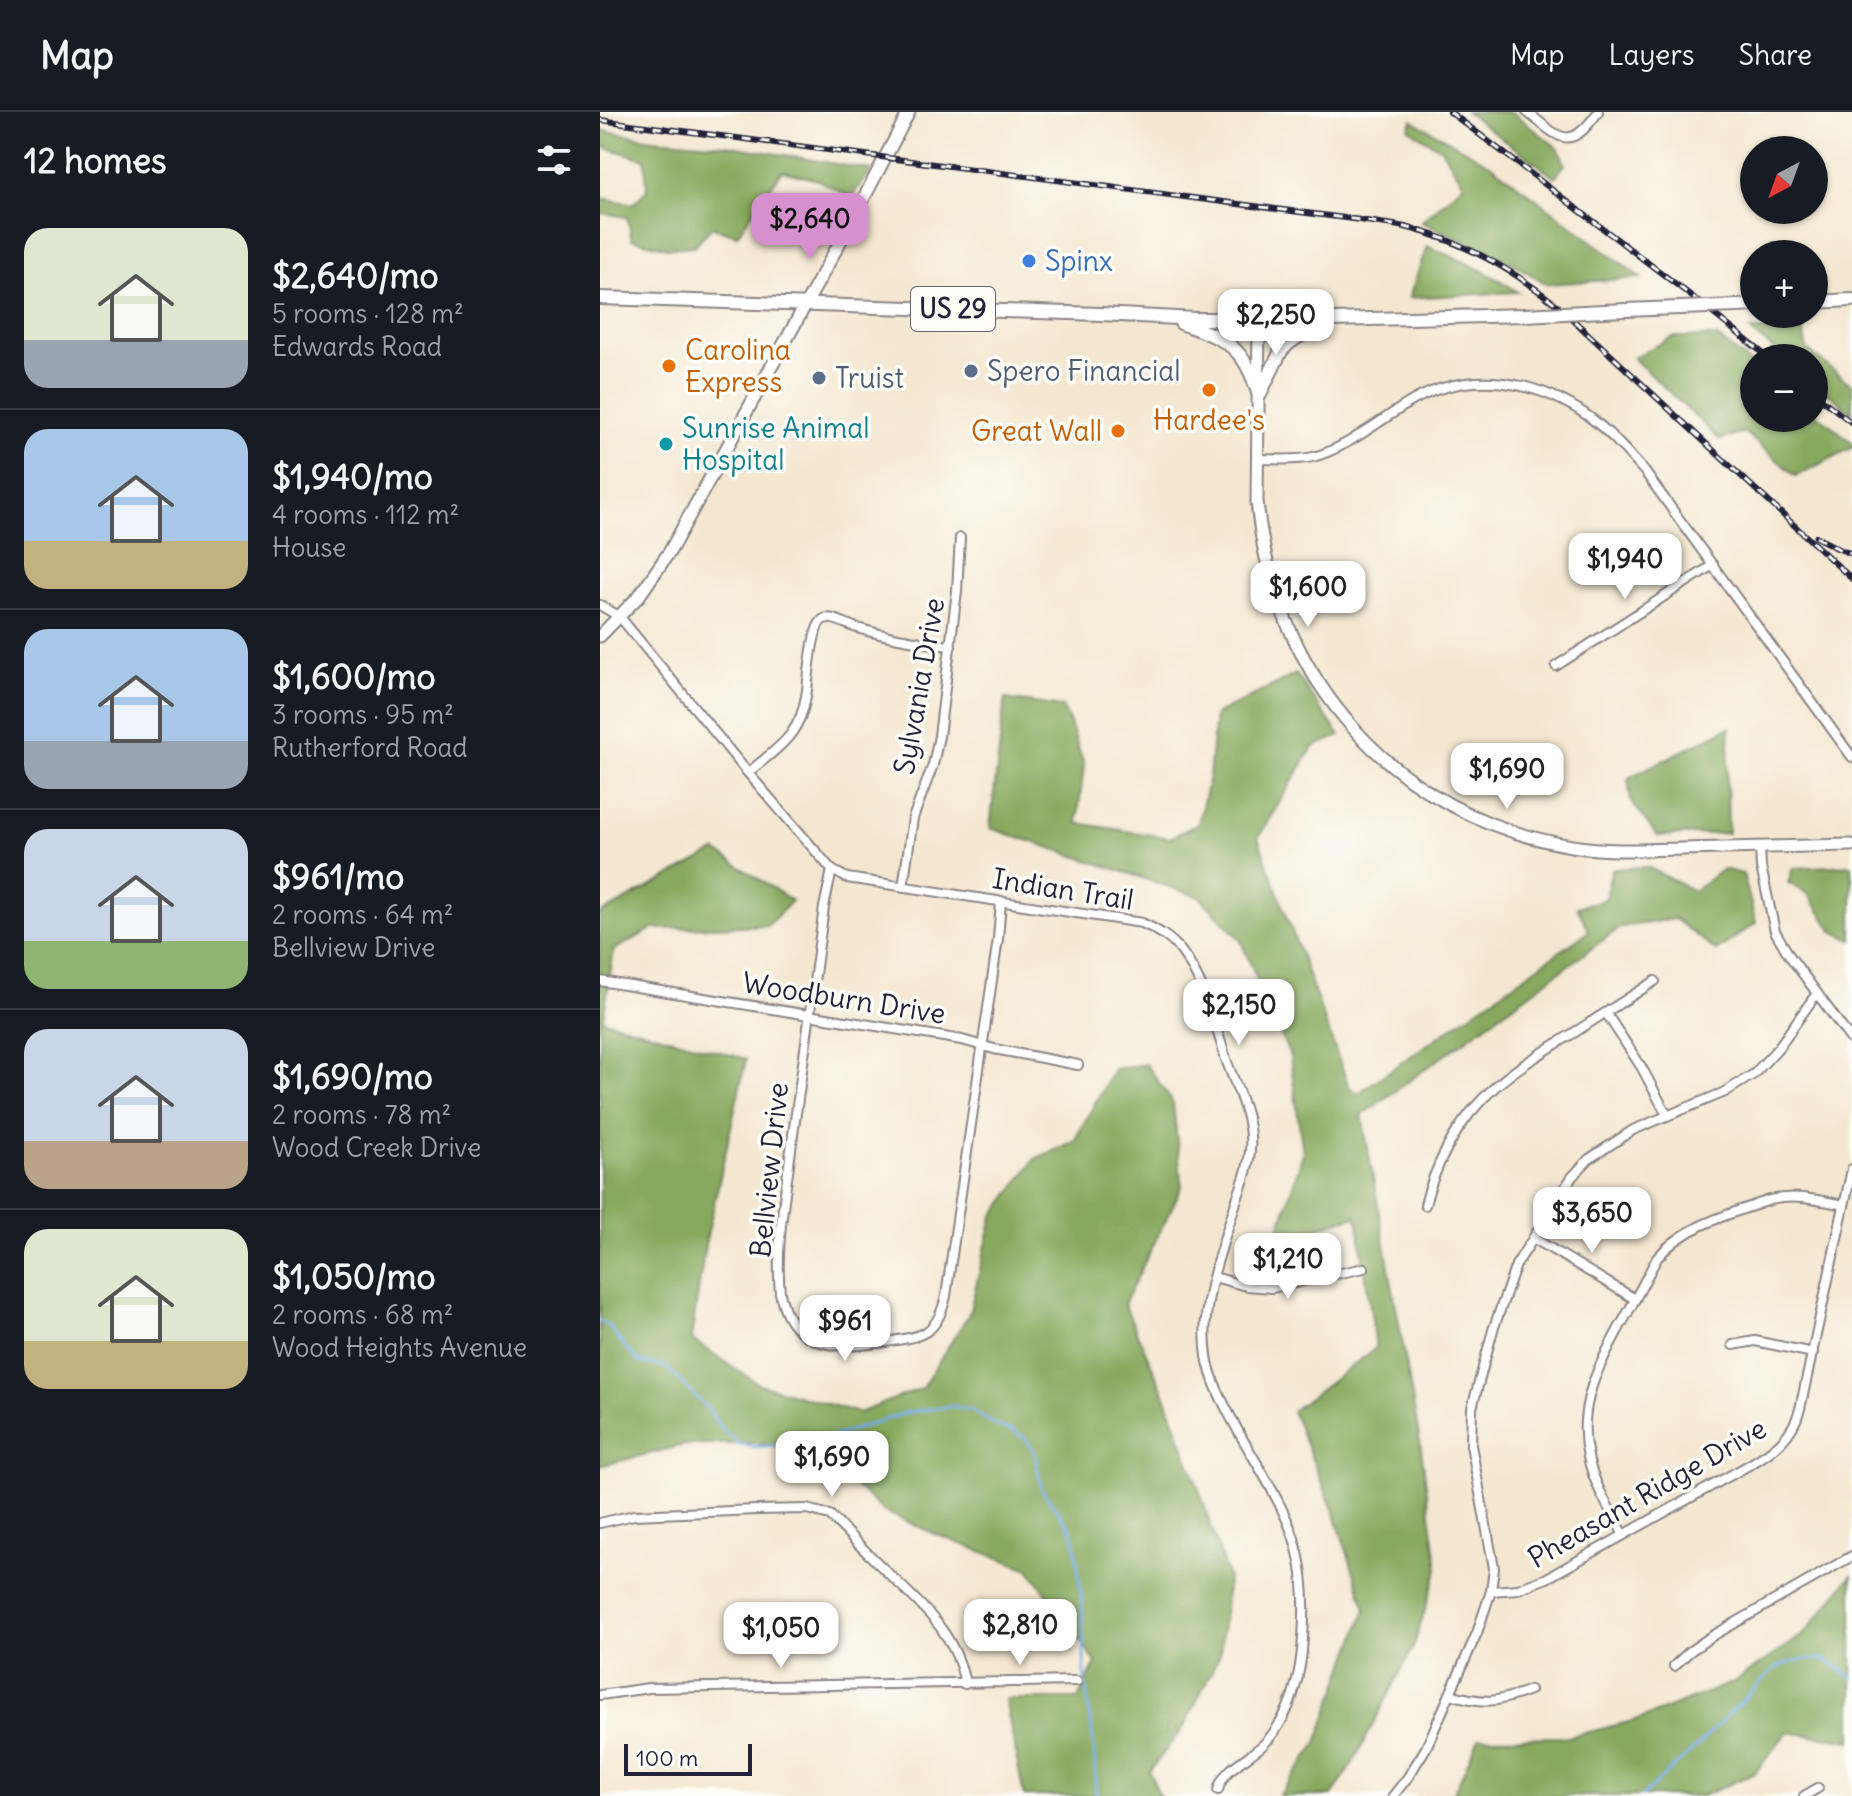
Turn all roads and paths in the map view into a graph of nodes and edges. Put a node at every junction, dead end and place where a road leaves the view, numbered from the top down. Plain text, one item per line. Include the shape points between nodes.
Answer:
1 (909, 112) edge
2 (1527, 112) edge
3 (1598, 112) edge
4 (600, 298) edge
5 (1852, 300) edge
6 (1828, 301) edge
7 (806, 304) junction
8 (1740, 306) edge
9 (1167, 318) junction
10 (1259, 319) junction
11 (1332, 320) junction
12 (1309, 330) junction
13 (1259, 396) junction
14 (1257, 459) junction
15 (960, 538) dead end
16 (1713, 565) junction
17 (600, 605) edge
18 (620, 617) junction
19 (600, 636) edge
20 (951, 646) junction
21 (1556, 666) dead end
22 (1852, 757) edge
23 (748, 773) junction
24 (1852, 845) edge
25 (1760, 847) junction
26 (832, 870) junction
27 (903, 887) junction
28 (1001, 901) junction
29 (600, 981) edge
30 (1655, 981) dead end
31 (1817, 993) junction
32 (1606, 1013) junction
33 (810, 1015) junction
34 (1852, 1041) edge
35 (981, 1045) junction
36 (1078, 1065) dead end
37 (1667, 1115) junction
38 (1852, 1169) edge
39 (1425, 1205) dead end
40 (1844, 1205) junction
41 (1533, 1238) junction
42 (1364, 1268) dead end
43 (1214, 1277) junction
44 (1635, 1299) junction
45 (1733, 1345) dead end
46 (1813, 1353) junction
47 (600, 1523) edge
48 (1624, 1535) junction
49 (1852, 1556) edge
50 (1491, 1591) junction
51 (1674, 1666) dead end
52 (1077, 1681) dead end
53 (965, 1684) junction
54 (1530, 1690) dead end
55 (1450, 1694) junction
56 (600, 1695) edge
57 (1818, 1788) dead end
58 (1218, 1790) dead end
59 (1393, 1796) edge
60 (1804, 1796) edge

1 - 7 street
2 - 3 street via 1561,136 1572,137
4 - 7 main road, US 29
5 - 6 main road
7 - 9 main road, US 29
7 - 18 street via 670,551
8 - 11 main road, US 29, bridge
9 - 10 main road, US 29
9 - 13 main road via 1234,348 1252,372
10 - 11 main road, US 29 via 1306,312
10 - 12 main road, US 29 via 1277,329
10 - 13 street
11 - 12 main road, US 29
12 - 13 main road via 1281,351
13 - 14 street
14 - 16 street via 1325,453 1446,387 1482,381 1520,384 1567,403 1610,435 1645,472
14 - 25 street via 1259,527 1286,623 1334,706 1405,776 1469,814 1549,842 1606,850
15 - 20 street, Sylvania Drive
16 - 21 street
16 - 22 street
17 - 18 street
18 - 19 street
18 - 23 street
20 - 23 street via 878,635 824,619 814,636 800,721
20 - 27 street, Sylvania Drive via 939,736 913,818
23 - 26 street
24 - 25 street
25 - 31 street via 1775,931
26 - 27 street, Indian Trail via 847,878
26 - 33 street, Bellview Drive
27 - 28 street, Indian Trail
28 - 35 street, Bellview Drive
28 - 43 street, Indian Trail via 1142,923 1173,942 1190,964 1250,1137 1245,1173
29 - 33 street, Woodburn Drive
30 - 32 street
31 - 34 street
31 - 37 street via 1754,1074
32 - 37 street
32 - 39 street via 1484,1095 1441,1158
33 - 35 street, Woodburn Drive
33 - 35 street, Bellview Drive via 784,1204 780,1291 794,1325 834,1345 861,1346 919,1335 940,1319
35 - 36 street, Woodburn Drive
37 - 41 street via 1589,1159
38 - 40 street, Pheasant Ridge Drive
40 - 44 street via 1784,1197 1700,1226 1657,1258
40 - 46 street, Pheasant Ridge Drive
41 - 44 street
41 - 50 street via 1506,1290 1472,1408 1471,1445 1494,1568
42 - 43 street via 1272,1288
43 - 58 street, Indian Trail via 1206,1326 1209,1366 1288,1523 1301,1566 1304,1612 1299,1669 1283,1718 1263,1745 1228,1771
44 - 48 street via 1597,1368 1584,1418 1591,1467
45 - 46 street via 1755,1341
46 - 48 street, Pheasant Ridge Drive via 1797,1419 1778,1446
47 - 53 street via 634,1515 756,1510 807,1509 830,1515 935,1619 954,1646
48 - 50 street, Pheasant Ridge Drive via 1532,1585
49 - 51 street via 1709,1638
50 - 55 street
52 - 53 street
53 - 56 street via 649,1688
54 - 55 street via 1496,1701
55 - 59 street via 1426,1748
57 - 60 street

